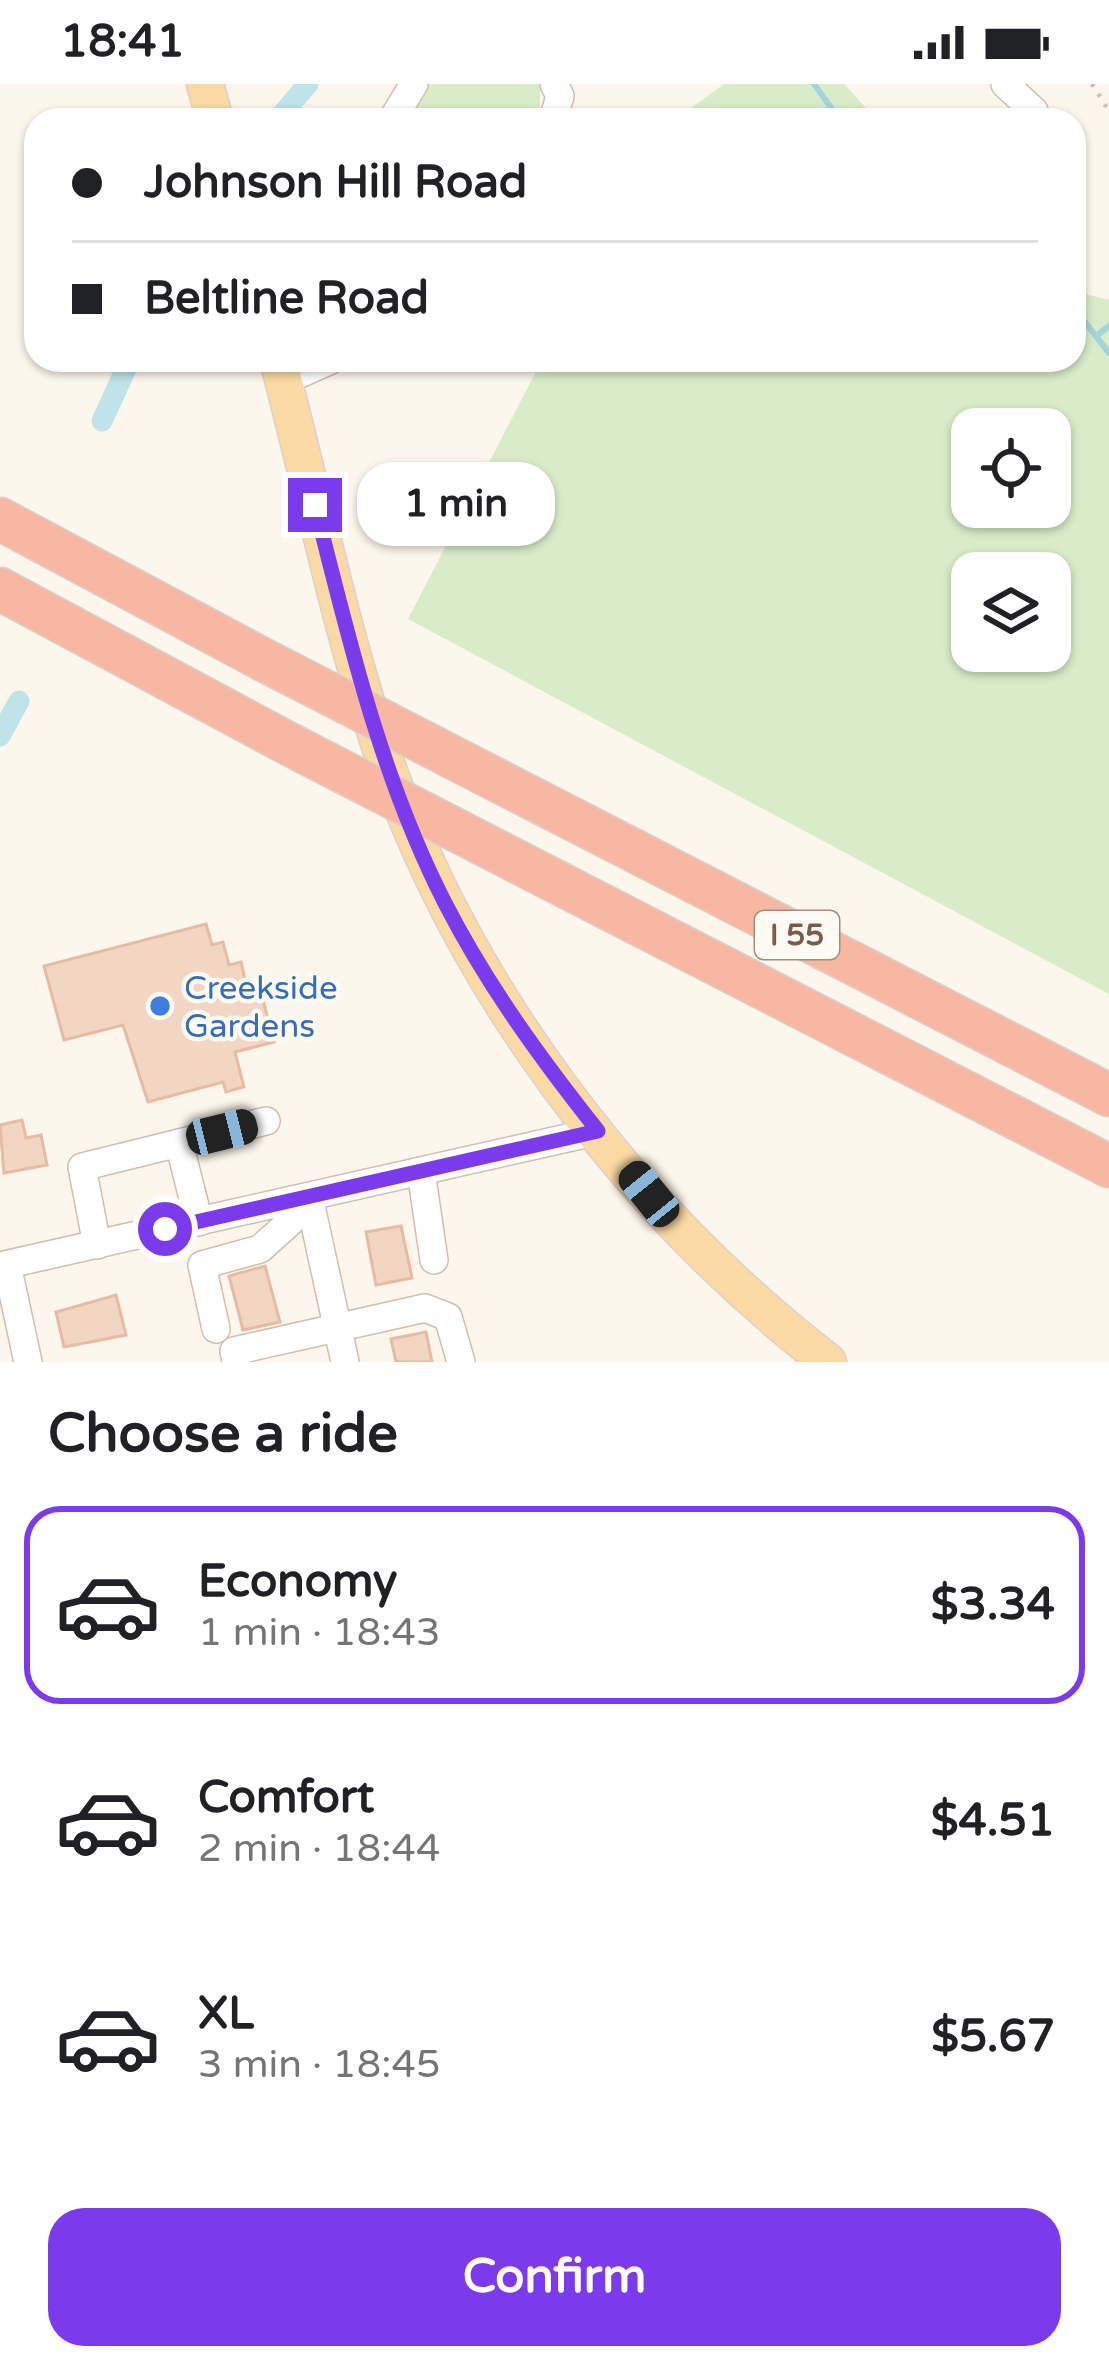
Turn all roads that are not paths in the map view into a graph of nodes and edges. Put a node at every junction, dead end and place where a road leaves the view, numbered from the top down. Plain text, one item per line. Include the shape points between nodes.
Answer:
1 (1005, 84) edge
2 (1031, 108) edge
3 (282, 372) edge
4 (0, 519) edge
5 (0, 589) edge
6 (1109, 1095) edge
7 (266, 1120) dead end
8 (598, 1131) junction
9 (178, 1143) junction
10 (1109, 1166) edge
11 (421, 1171) junction
12 (310, 1200) junction
13 (200, 1222) junction
14 (97, 1244) junction
15 (434, 1260) dead end
16 (3, 1266) edge
17 (338, 1327) junction
18 (216, 1329) dead end
19 (28, 1362) edge
20 (236, 1362) edge
21 (345, 1362) edge
22 (461, 1362) edge
23 (828, 1362) edge

1 - 2 street
3 - 8 main road via 363,689 414,836 476,958
4 - 6 highway, I 55, bridge
5 - 10 highway, I 55, bridge
7 - 9 street
8 - 11 street
8 - 23 main road via 703,1252
9 - 13 street
9 - 14 street via 82,1167
11 - 12 street
11 - 15 street
12 - 13 street
12 - 17 street
12 - 18 street via 260,1249 202,1265
13 - 14 street
14 - 16 street
16 - 19 street
17 - 20 street via 234,1351
17 - 21 street
17 - 22 street via 425,1309 448,1317

